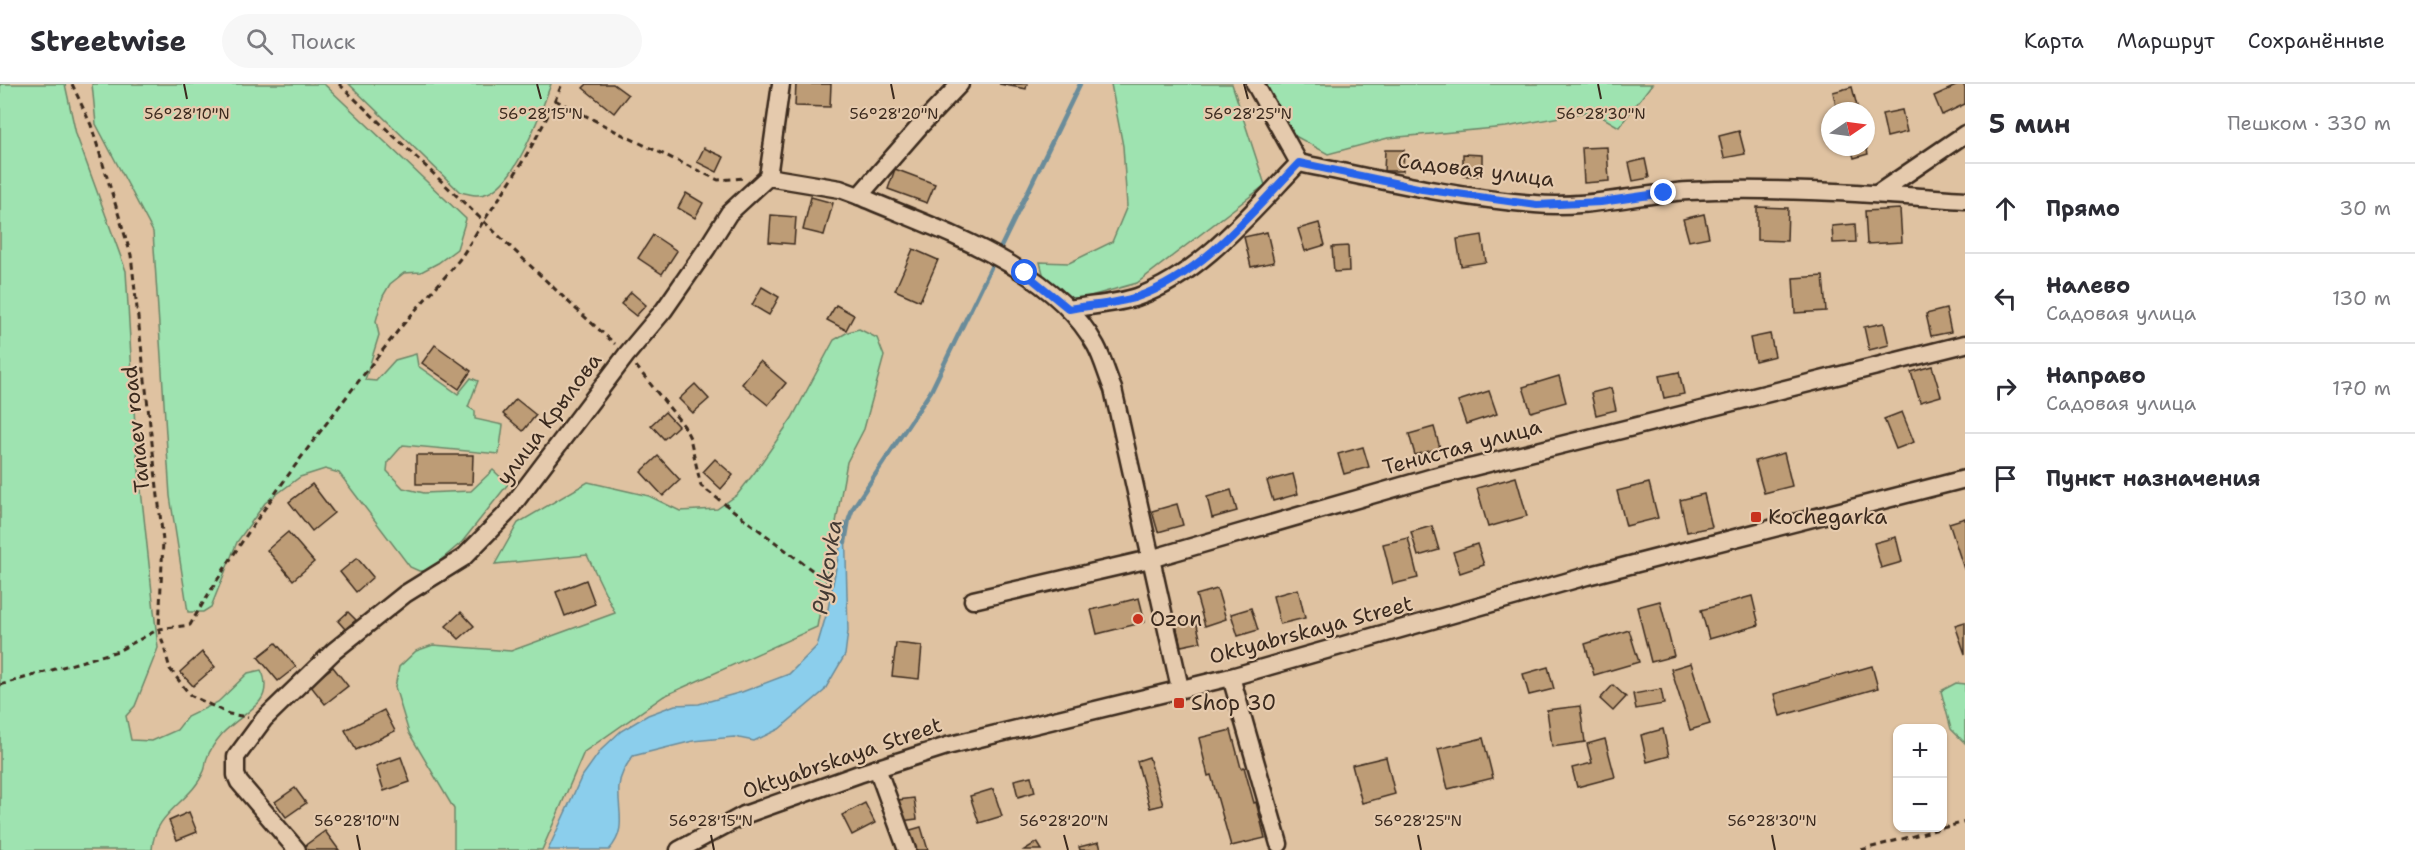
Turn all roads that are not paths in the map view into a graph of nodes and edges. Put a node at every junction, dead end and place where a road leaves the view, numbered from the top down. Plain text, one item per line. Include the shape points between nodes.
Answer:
1 (781, 84) edge
2 (960, 84) edge
3 (1255, 84) edge
4 (1965, 134) edge
5 (1299, 163) junction
6 (768, 177) junction
7 (1877, 194) junction
8 (859, 195) junction
9 (1965, 200) edge
10 (1069, 309) junction
11 (1965, 344) edge
12 (1965, 479) edge
13 (1150, 559) junction
14 (973, 600) dead end
15 (1231, 677) junction
16 (1180, 688) junction
17 (877, 768) junction
18 (1279, 844) dead end
19 (297, 850) edge
20 (679, 850) edge
21 (907, 850) edge

1 - 6 street
2 - 8 street
3 - 5 street
4 - 7 street
5 - 7 street, Садовая улица via 1422,189 1537,205 1690,191
5 - 10 street via 1217,248 1179,275 1136,297
6 - 8 street
6 - 19 street, улица Крылова via 729,213 664,310 483,540 464,558 396,601 334,651 264,719 236,757 236,775 243,788
7 - 9 street, Садовая улица
8 - 10 street via 969,243 1025,273
10 - 13 street via 1096,345 1113,389
11 - 13 street, Тенистая улица via 1433,477
12 - 15 street, Oktyabrskaya Street via 1587,576
13 - 14 street, Тенистая улица
13 - 16 street
15 - 16 street, Oktyabrskaya Street
15 - 18 street
16 - 17 street, Oktyabrskaya Street via 947,746
17 - 20 street, Oktyabrskaya Street via 744,814
17 - 21 street

